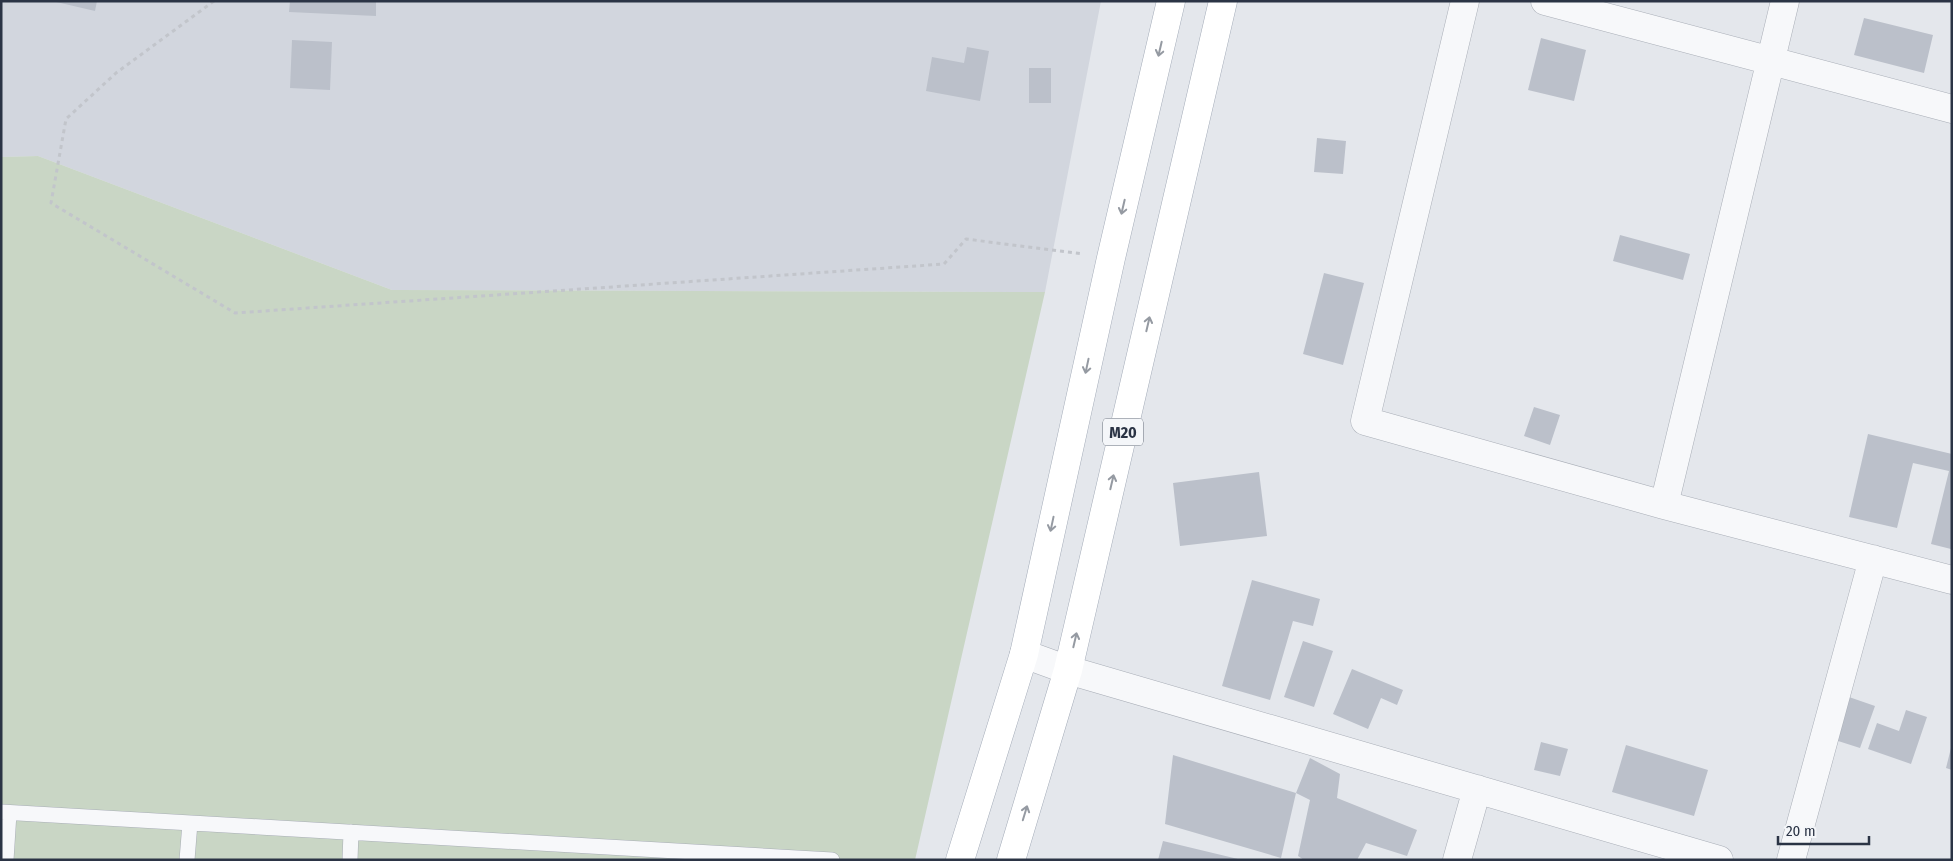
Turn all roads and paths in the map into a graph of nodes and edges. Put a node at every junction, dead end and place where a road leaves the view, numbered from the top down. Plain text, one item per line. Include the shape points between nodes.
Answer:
1 (214, 1) edge
2 (1171, 1) edge
3 (1223, 1) edge
4 (1465, 1) edge
5 (1545, 1) edge
6 (1785, 1) edge
7 (1771, 62) junction
8 (1952, 109) edge
9 (1111, 258) junction
10 (1664, 506) junction
11 (1873, 560) junction
12 (1952, 580) edge
13 (1024, 654) junction
14 (1068, 670) junction
15 (1477, 789) junction
16 (5, 812) edge
17 (190, 823) junction
18 (351, 832) junction
19 (6, 860) edge
20 (188, 860) edge
21 (350, 860) edge
22 (832, 860) edge
23 (960, 860) edge
24 (1011, 860) edge
25 (1457, 860) edge
26 (1719, 860) edge
27 (1791, 860) edge

1 - 9 path via 116,73 66,120 51,203 234,314 944,264 966,239
2 -> 9 main road
14 -> 3 main road, M20
4 - 10 street via 1365,422
5 - 7 street
6 - 7 street
7 - 8 street
7 - 10 street
9 -> 13 main road
10 - 11 street
11 - 12 street
11 - 27 street
13 - 14 street
13 - 23 main road
14 - 15 street
24 -> 14 main road, M20
15 - 25 street
15 - 26 street
16 - 17 lane
16 - 19 lane
17 - 18 lane
17 - 20 lane
18 - 21 lane
18 - 22 lane

